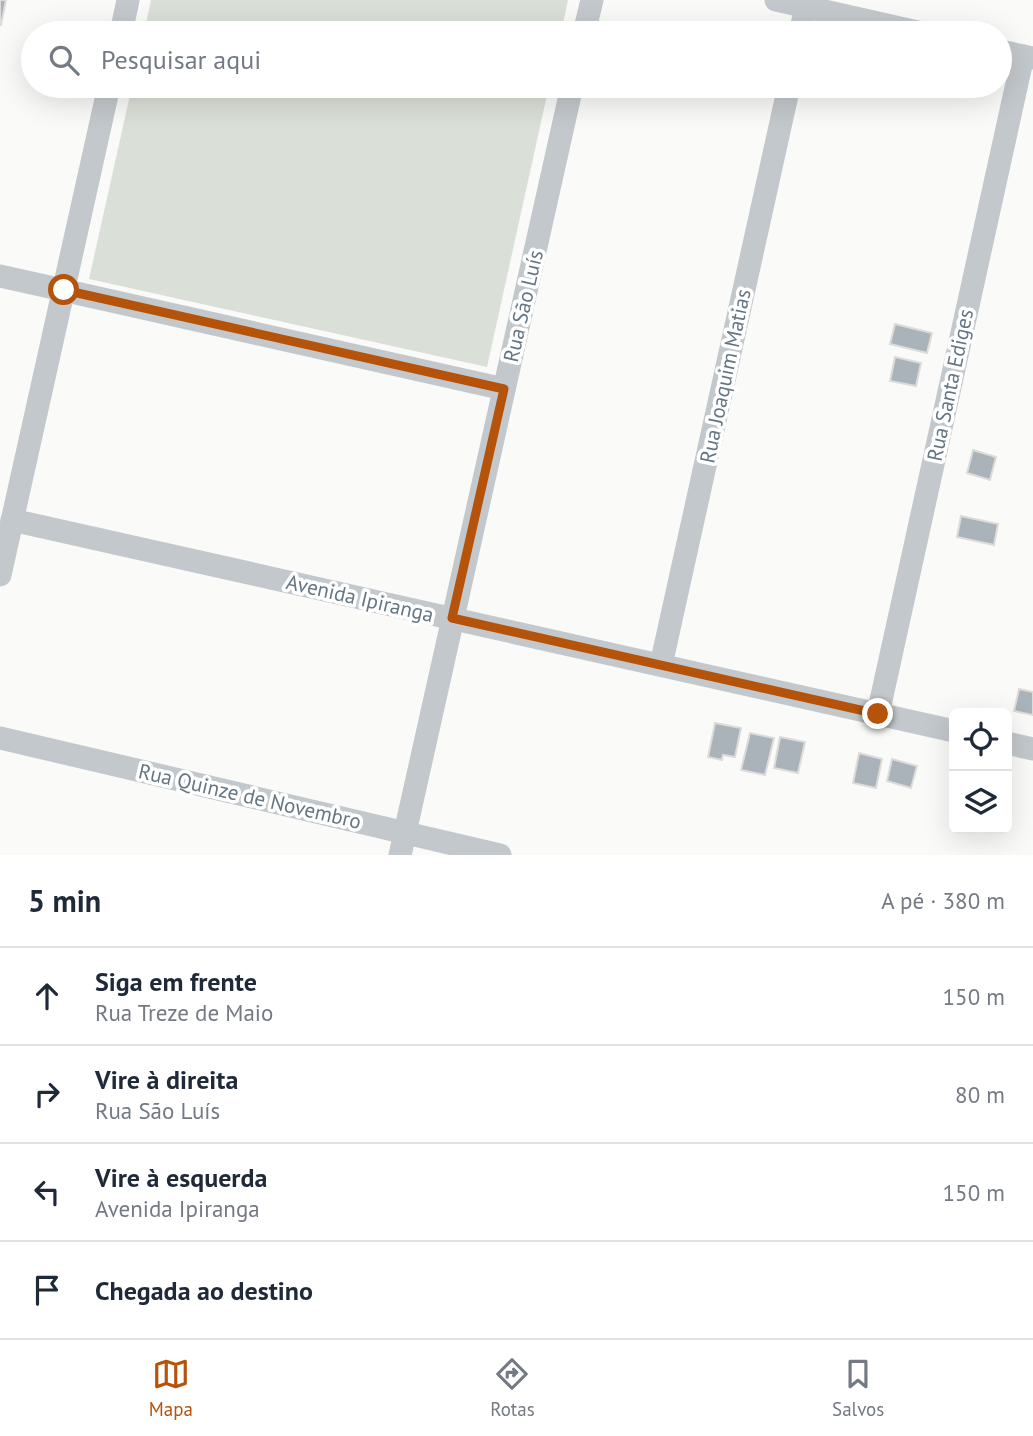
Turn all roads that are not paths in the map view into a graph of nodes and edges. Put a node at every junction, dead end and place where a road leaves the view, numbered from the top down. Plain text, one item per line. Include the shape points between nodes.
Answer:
1 (128, 0) edge
2 (592, 0) edge
3 (776, 0) edge
4 (806, 7) junction
5 (124, 21) edge
6 (587, 21) edge
7 (803, 21) edge
8 (868, 21) edge
9 (1028, 57) edge
10 (106, 98) edge
11 (569, 98) edge
12 (786, 98) edge
13 (0, 276) edge
14 (64, 290) junction
15 (504, 389) junction
16 (12, 520) junction
17 (0, 575) edge
18 (452, 618) junction
19 (661, 665) junction
20 (878, 714) junction
21 (949, 730) edge
22 (0, 738) edge
23 (1012, 744) edge
24 (1033, 749) edge
25 (405, 832) junction
26 (400, 855) edge
27 (500, 855) edge

1 - 5 street
2 - 6 street
3 - 4 street
4 - 7 street
4 - 8 street
9 - 20 street, Rua Santa Ediges
10 - 14 street
11 - 15 street, Rua São Luís
12 - 19 street, Rua Joaquim Matias
13 - 14 street
14 - 15 street
14 - 16 street
15 - 18 street, Rua São Luís
16 - 17 street
16 - 18 street, Avenida Ipiranga
18 - 19 street, Avenida Ipiranga
18 - 25 street, Rua São Luís
19 - 20 street, Avenida Ipiranga
20 - 21 street, Avenida Ipiranga
22 - 25 street, Rua Quinze de Novembro
23 - 24 street
25 - 26 street, Rua São Luís
25 - 27 street, Rua Quinze de Novembro

